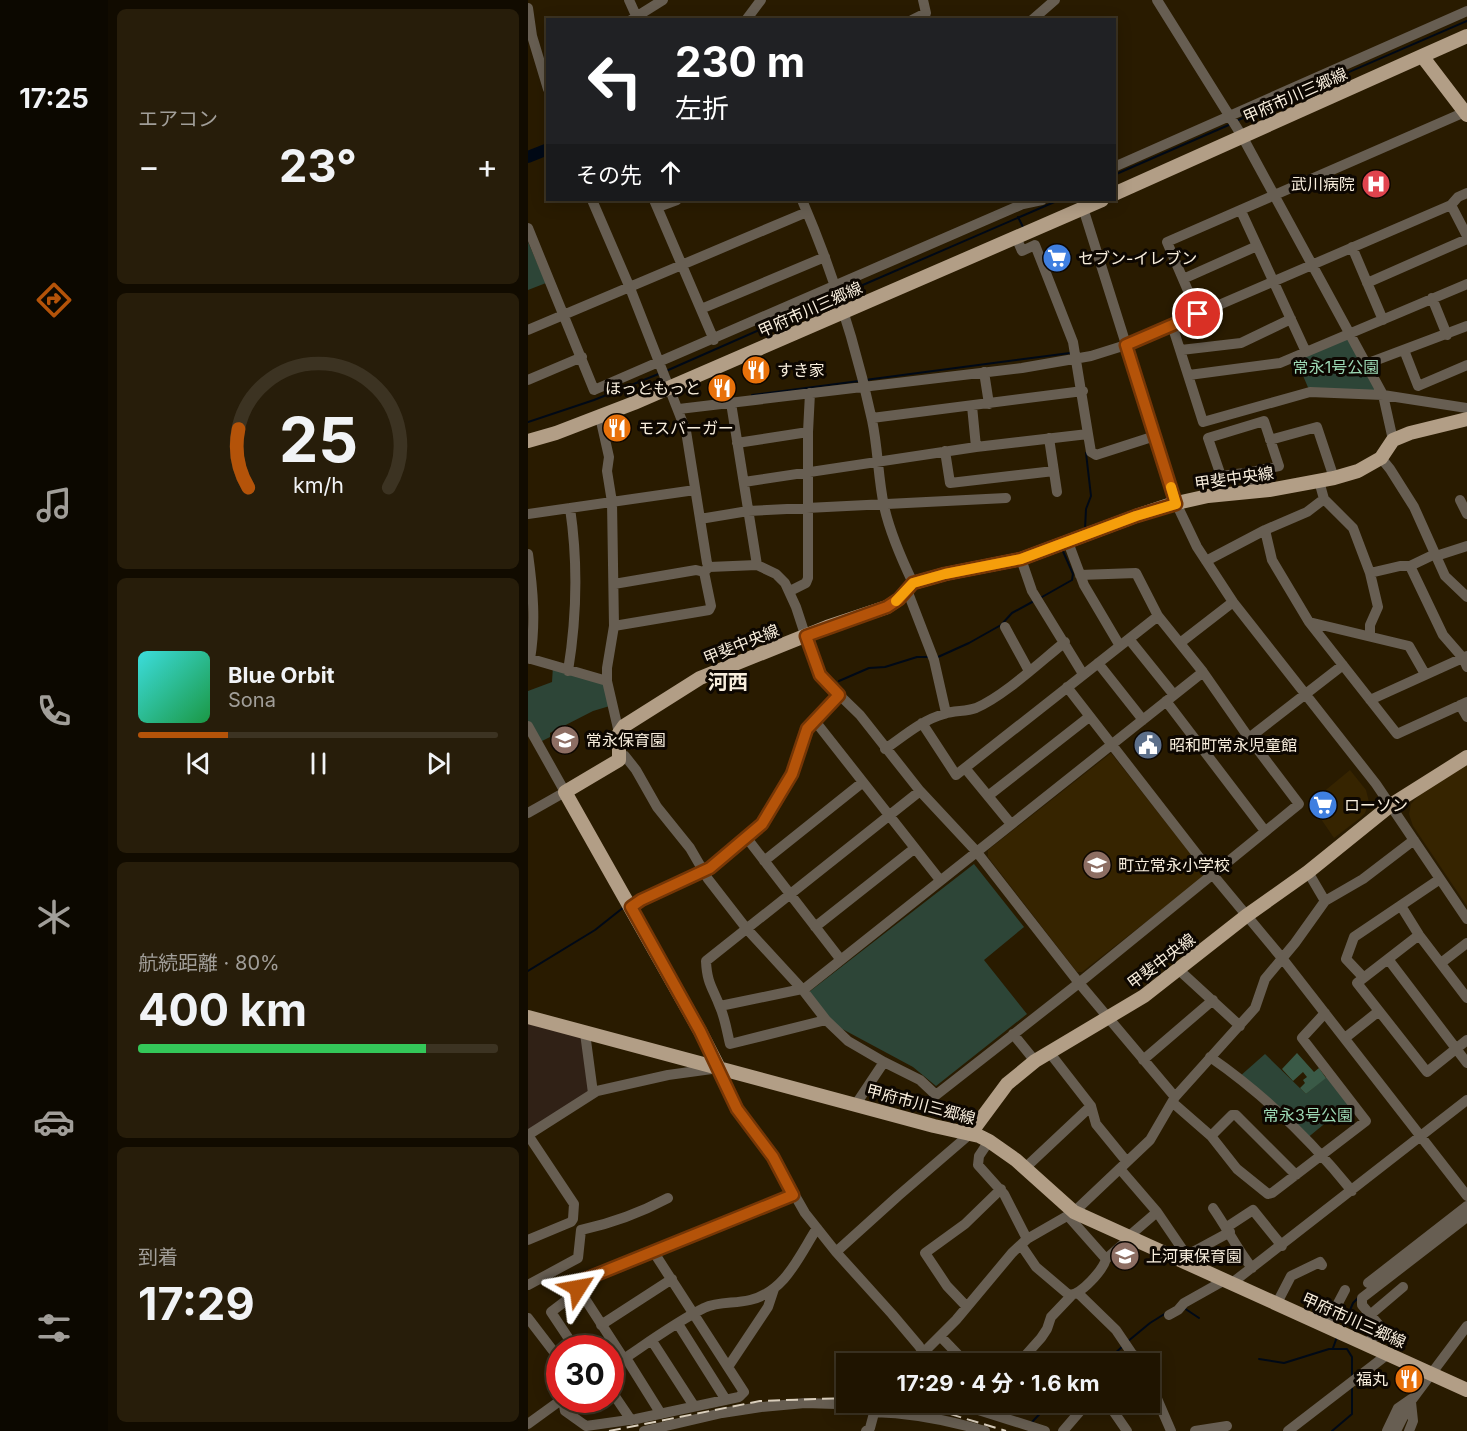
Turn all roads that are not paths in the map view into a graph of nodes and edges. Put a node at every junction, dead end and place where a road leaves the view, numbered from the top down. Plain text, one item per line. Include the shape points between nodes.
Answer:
1 (629, 0) edge
2 (663, 0) edge
3 (761, 0) edge
4 (923, 0) edge
5 (1055, 0) edge
6 (1158, 0) edge
7 (528, 8) edge
8 (1467, 11) edge
9 (635, 18) edge
10 (636, 18) edge
11 (748, 18) edge
12 (916, 18) edge
13 (1034, 18) edge
14 (1467, 36) edge
15 (531, 48) edge
16 (1422, 56) junction
17 (546, 84) edge
18 (1466, 114) edge
19 (1235, 124) junction
20 (1116, 166) edge
21 (1116, 193) edge
22 (1467, 193) edge
23 (1275, 196) junction
24 (592, 201) edge
25 (802, 201) edge
26 (1037, 201) edge
27 (1100, 201) edge
28 (656, 203) edge
29 (1451, 205) junction
30 (1083, 208) junction
31 (1241, 210) junction
32 (807, 212) junction
33 (528, 228) edge
34 (1016, 237) junction
35 (1467, 238) edge
36 (1257, 246) junction
37 (1352, 247) junction
38 (825, 257) junction
39 (1312, 264) junction
40 (683, 266) junction
41 (1183, 279) junction
42 (1273, 281) junction
43 (1367, 283) junction
44 (1467, 284) edge
45 (835, 287) junction
46 (630, 288) junction
47 (1432, 298) junction
48 (842, 307) junction
49 (701, 309) junction
50 (1198, 314) junction
51 (565, 315) junction
52 (1291, 319) junction
53 (1383, 320) junction
54 (1172, 325) junction
55 (1467, 326) edge
56 (528, 330) edge
57 (1350, 334) junction
58 (1447, 335) junction
59 (714, 340) junction
60 (1126, 345) junction
61 (1181, 350) junction
62 (1404, 350) junction
63 (1306, 352) junction
64 (582, 357) junction
65 (1077, 359) junction
66 (660, 364) junction
67 (1366, 364) junction
68 (1467, 365) edge
69 (984, 372) junction
70 (1189, 375) junction
71 (528, 380) edge
72 (862, 383) junction
73 (668, 384) junction
74 (1083, 392) junction
75 (810, 393) junction
76 (1383, 395) junction
77 (731, 403) junction
78 (989, 404) junction
79 (972, 406) junction
80 (1467, 408) edge
81 (679, 409) junction
82 (600, 417) junction
83 (872, 418) junction
84 (1467, 419) edge
85 (808, 432) junction
86 (1088, 434) junction
87 (1155, 436) junction
88 (1049, 438) junction
89 (1270, 440) junction
90 (1394, 440) junction
91 (528, 441) edge
92 (737, 443) junction
93 (976, 447) junction
94 (945, 452) junction
95 (1381, 458) junction
96 (878, 462) junction
97 (1054, 471) junction
98 (1252, 472) junction
99 (809, 473) junction
100 (1334, 478) junction
101 (1319, 481) junction
102 (744, 482) junction
103 (695, 490) junction
104 (1256, 491) junction
105 (1057, 492) dead end
106 (1006, 498) dead end
107 (1324, 499) junction
108 (1460, 500) dead end
109 (612, 502) junction
110 (884, 504) junction
111 (1176, 504) junction
112 (570, 508) junction
113 (807, 508) junction
114 (748, 511) junction
115 (528, 514) edge
116 (1467, 514) edge
117 (700, 519) junction
118 (1264, 530) junction
119 (1068, 542) junction
120 (1467, 546) edge
121 (528, 554) edge
122 (1436, 555) junction
123 (1021, 559) junction
124 (1206, 561) junction
125 (757, 566) junction
126 (1410, 566) junction
127 (706, 569) junction
128 (1370, 573) junction
129 (1080, 575) junction
130 (614, 584) junction
131 (910, 586) junction
132 (790, 591) junction
133 (1467, 597) edge
134 (1233, 602) junction
135 (1158, 616) junction
136 (1309, 622) junction
137 (614, 626) junction
138 (1005, 627) dead end
139 (806, 636) junction
140 (1370, 636) junction
141 (1065, 642) junction
142 (1124, 642) junction
143 (1180, 644) junction
144 (529, 658) edge
145 (1466, 660) edge
146 (1098, 663) junction
147 (1343, 665) junction
148 (568, 670) junction
149 (1029, 671) junction
150 (1203, 672) junction
151 (1083, 674) junction
152 (1425, 674) junction
153 (607, 681) junction
154 (1067, 687) junction
155 (1304, 694) junction
156 (839, 695) junction
157 (1170, 698) junction
158 (1370, 700) junction
159 (1464, 703) edge
160 (946, 713) junction
161 (1089, 717) junction
162 (1467, 717) edge
163 (1143, 720) junction
164 (815, 721) junction
165 (922, 723) junction
166 (528, 726) edge
167 (619, 733) junction
168 (1249, 738) junction
169 (1111, 745) junction
170 (885, 749) junction
171 (619, 755) junction
172 (1467, 757) edge
173 (965, 768) junction
174 (863, 782) junction
175 (920, 791) junction
176 (565, 792) junction
177 (988, 796) junction
178 (1391, 805) junction
179 (528, 813) edge
180 (889, 815) junction
181 (1011, 824) junction
182 (1265, 831) junction
183 (746, 837) junction
184 (1414, 840) junction
185 (915, 848) junction
186 (976, 851) junction
187 (764, 861) junction
188 (704, 869) junction
189 (1308, 872) junction
190 (1213, 874) junction
191 (1440, 879) junction
192 (940, 880) junction
193 (790, 895) junction
194 (1325, 901) junction
195 (630, 904) junction
196 (1401, 906) junction
197 (1246, 916) junction
198 (1467, 919) edge
199 (815, 927) junction
200 (746, 928) junction
201 (1419, 935) junction
202 (1467, 943) edge
203 (1282, 958) junction
204 (1388, 959) junction
205 (841, 960) junction
206 (1441, 963) junction
207 (1179, 970) junction
208 (1363, 977) junction
209 (1079, 983) junction
210 (803, 990) junction
211 (1467, 998) edge
212 (1213, 1000) junction
213 (720, 1006) junction
214 (1379, 1011) junction
215 (1325, 1013) junction
216 (528, 1017) edge
217 (1108, 1019) junction
218 (826, 1020) junction
219 (1240, 1026) junction
220 (585, 1033) junction
221 (1013, 1034) junction
222 (1345, 1038) junction
223 (1467, 1040) edge
224 (1456, 1049) junction
225 (1049, 1052) junction
226 (1210, 1057) junction
227 (1143, 1060) junction
228 (1035, 1061) junction
229 (884, 1062) junction
230 (1467, 1063) edge
231 (718, 1068) junction
232 (593, 1093) junction
233 (1174, 1100) junction
234 (1467, 1100) edge
235 (856, 1104) junction
236 (1091, 1106) junction
237 (970, 1134) junction
238 (528, 1135) edge
239 (1211, 1136) junction
240 (1420, 1137) junction
241 (989, 1141) junction
242 (1322, 1155) junction
243 (1124, 1165) junction
244 (1025, 1168) junction
245 (1296, 1175) junction
246 (1001, 1189) junction
247 (1352, 1191) junction
248 (793, 1195) junction
249 (1467, 1196) edge
250 (668, 1198) dead end
251 (1467, 1206) edge
252 (1213, 1208) dead end
253 (1157, 1212) junction
254 (1071, 1214) junction
255 (1467, 1217) edge
256 (571, 1222) junction
257 (817, 1228) junction
258 (581, 1230) junction
259 (1229, 1230) junction
260 (1129, 1237) junction
261 (528, 1240) edge
262 (1024, 1242) junction
263 (1282, 1246) junction
264 (653, 1251) junction
265 (836, 1252) junction
266 (1183, 1258) junction
267 (1106, 1259) junction
268 (1322, 1265) dead end
269 (1252, 1268) junction
270 (672, 1279) junction
271 (1228, 1282) junction
272 (1368, 1283) dead end
273 (528, 1285) edge
274 (1403, 1287) dead end
275 (578, 1288) junction
276 (774, 1289) junction
277 (1345, 1290) dead end
278 (1075, 1294) junction
279 (1277, 1304) junction
280 (967, 1307) junction
281 (694, 1314) junction
282 (1169, 1315) dead end
283 (1370, 1315) junction
284 (528, 1318) edge
285 (601, 1324) junction
286 (678, 1324) junction
287 (1326, 1326) junction
288 (1467, 1326) edge
289 (532, 1332) edge
290 (566, 1335) edge
291 (940, 1336) junction
292 (652, 1341) junction
293 (1366, 1343) junction
294 (546, 1345) edge
295 (923, 1352) joint
296 (1132, 1352) edge
297 (956, 1353) edge
298 (1028, 1353) edge
299 (1388, 1354) junction
300 (625, 1358) junction
301 (728, 1367) junction
302 (1431, 1373) junction
303 (1467, 1390) edge
304 (1414, 1398) junction
305 (726, 1400) junction
306 (836, 1404) edge
307 (1160, 1404) edge
308 (694, 1406) junction
309 (624, 1410) edge
310 (546, 1411) edge
311 (568, 1413) edge
312 (874, 1413) edge
313 (901, 1413) edge
314 (989, 1413) edge
315 (1079, 1413) edge
316 (1115, 1413) edge
317 (661, 1414) junction
318 (631, 1420) junction
319 (528, 1424) edge
320 (956, 1426) edge
321 (1227, 1426) dead end
322 (644, 1431) edge
323 (866, 1431) edge
324 (986, 1431) edge
325 (1045, 1431) edge
326 (1063, 1431) edge
327 (1127, 1431) edge
328 (1172, 1431) edge
329 (1195, 1431) edge
330 (1288, 1431) edge
331 (1387, 1431) edge
332 (1396, 1431) edge
333 (1409, 1431) edge

1 - 9 street
2 - 10 street
3 - 11 street
4 - 12 street via 927,13
5 - 13 street
6 - 19 street
7 - 15 street
8 - 19 street
14 - 16 main road
15 - 17 street
16 - 18 main road
16 - 19 main road, 甲府市川三郷線
18 - 23 street
19 - 20 street
19 - 21 main road, 甲府市川三郷線
19 - 23 street
22 - 29 street
23 - 31 street
23 - 39 street
24 - 46 street
25 - 32 street
26 - 45 street
27 - 30 main road, 甲府市川三郷線
28 - 40 street
29 - 35 street
29 - 37 street
30 - 34 main road, 甲府市川三郷線
30 - 60 street
31 - 36 street
31 - 41 street via 1167,242
32 - 38 street
32 - 40 street
33 - 51 street
34 - 48 main road, 甲府市川三郷線
34 - 65 street via 1022,251 1035,245
35 - 43 street
36 - 41 street
36 - 42 street
37 - 39 street
37 - 43 street
38 - 45 street
38 - 49 street
39 - 42 street
39 - 57 street
40 - 46 street
40 - 49 street
41 - 50 street
42 - 50 street
42 - 52 street
43 - 53 street
44 - 47 street
45 - 48 street
45 - 59 street
46 - 51 street
46 - 66 street
47 - 53 street
47 - 58 street
48 - 72 street
48 - 73 main road, 甲府市川三郷線
49 - 59 street
50 - 54 street
51 - 56 street
51 - 64 street
52 - 61 street via 1241,342
52 - 63 street
53 - 57 street
54 - 60 street
54 - 61 street
55 - 58 street
57 - 63 street
57 - 67 street
58 - 62 street
59 - 66 street
60 - 65 street
60 - 87 street
61 - 70 street
62 - 67 street
62 - 68 street via 1418,386
63 - 70 street via 1280,363
64 - 66 street via 594,390
64 - 71 street
65 - 69 street
65 - 74 street
66 - 73 street
67 - 76 street
69 - 72 street
69 - 78 street
70 - 76 street via 1203,422 1310,392
72 - 75 street
72 - 83 street
73 - 81 street
73 - 82 main road, 甲府市川三郷線
74 - 78 street
74 - 86 street
75 - 77 street
75 - 85 street
76 - 80 street
76 - 90 street
77 - 81 street
77 - 92 street
78 - 79 street
79 - 83 street
79 - 93 street
81 - 103 street
82 - 91 main road, 甲府市川三郷線
82 - 109 street via 609,457
83 - 96 street
84 - 90 main road
85 - 92 street
85 - 99 street
86 - 87 street via 1091,452 1096,455
86 - 88 street
87 - 111 street
88 - 93 street
88 - 97 street
89 - 98 street via 1279,466
89 - 98 street via 1264,421 1208,438 1221,476
89 - 100 street via 1317,427
90 - 95 main road, 甲斐中央線
92 - 102 street
93 - 94 street
94 - 96 street
94 - 97 street via 950,483
95 - 100 main road, 甲斐中央線
95 - 122 street via 1414,507
96 - 99 street
96 - 110 street
97 - 105 street
98 - 104 street
99 - 102 street
99 - 113 street
100 - 101 main road, 甲斐中央線
101 - 104 main road, 甲斐中央線
101 - 107 street
102 - 114 street
103 - 109 street
103 - 117 street
104 - 111 main road, 甲斐中央線
106 - 110 street
107 - 118 street via 1307,512
107 - 128 street via 1353,528
108 - 116 street
109 - 112 street
109 - 130 street
110 - 113 street
110 - 131 street
111 - 119 main road, 甲斐中央線
111 - 124 street
112 - 115 street
112 - 148 street via 576,598
113 - 114 street
113 - 132 street via 808,579
114 - 117 street
114 - 125 street
117 - 127 street
118 - 124 street
118 - 136 street via 1272,560
119 - 123 main road, 甲斐中央線
119 - 129 street
120 - 122 street
121 - 144 street via 534,612
122 - 126 street
122 - 133 street via 1450,583
123 - 131 main road, 甲斐中央線 via 945,574
123 - 141 street via 1032,591
124 - 134 street
125 - 127 street
125 - 132 street via 776,574
126 - 128 street
126 - 145 street via 1443,635
127 - 130 street
127 - 137 street via 709,610
128 - 140 street via 1378,607
129 - 135 street via 1136,573
129 - 142 street
130 - 137 street
131 - 139 main road, 甲斐中央線 via 887,607
131 - 160 street
132 - 139 street
134 - 143 street
134 - 155 street
135 - 142 street
135 - 143 street
136 - 140 street
136 - 147 street
137 - 153 street
138 - 149 street
139 - 156 street via 820,675
139 - 167 main road, 甲斐中央線 via 700,678
140 - 152 street via 1409,646
141 - 149 street
141 - 151 street
142 - 146 street
142 - 157 street
143 - 150 street
144 - 148 street
145 - 152 street
146 - 151 street
146 - 163 street
147 - 155 street
147 - 158 street
148 - 153 street
149 - 160 street via 977,707
150 - 157 street
150 - 168 street
151 - 154 street
152 - 158 street
153 - 167 street
154 - 161 street
154 - 173 street
155 - 168 street
155 - 178 street
156 - 164 street
156 - 170 street via 860,715
157 - 163 street
157 - 182 street
158 - 159 street via 1397,734
159 - 162 street
160 - 165 street
161 - 169 street
161 - 177 street
163 - 169 street
164 - 174 street
164 - 183 street via 807,729 792,774 762,824
165 - 170 street
165 - 173 street via 956,776
166 - 176 street
167 - 171 main road
168 - 182 street via 1299,804
169 - 181 street
169 - 190 street
170 - 175 street
171 - 176 main road via 619,760
171 - 188 street via 626,756 657,807
172 - 178 main road, 甲斐中央線
173 - 177 street
174 - 180 street
174 - 187 street
175 - 180 street
175 - 186 street
176 - 179 street
176 - 195 main road
177 - 181 street
178 - 184 street
178 - 189 main road, 甲斐中央線
180 - 185 street
180 - 193 street
181 - 186 street
182 - 190 street
183 - 187 street
183 - 188 street
184 - 191 street
184 - 194 street via 1363,879
185 - 192 street
185 - 199 street
186 - 192 street
186 - 209 street
187 - 193 street
188 - 195 street
188 - 200 street
189 - 194 street
189 - 197 main road, 甲斐中央線
190 - 197 street
190 - 209 street
191 - 196 street
191 - 198 street
192 - 205 street
193 - 199 street
193 - 200 street
194 - 203 street
195 - 231 main road
196 - 201 street
196 - 208 street via 1354,938 1346,959
197 - 203 street
197 - 207 main road, 甲斐中央線
199 - 205 street
200 - 210 street
200 - 213 street via 706,961 706,975
201 - 204 street
201 - 206 street
202 - 206 street
203 - 215 street
203 - 219 street via 1265,979 1255,1008
204 - 208 street
204 - 224 street
205 - 210 street
206 - 211 street
207 - 212 street
207 - 217 main road, 甲斐中央線
208 - 214 street via 1358,983
209 - 217 street
209 - 221 street
210 - 213 street
210 - 218 street
212 - 219 street
212 - 227 street
213 - 218 street via 730,1044
214 - 222 street
214 - 224 street via 1427,1072
215 - 222 street
215 - 242 street via 1302,1038 1366,1121
216 - 220 main road, 甲府市川三郷線
217 - 225 main road, 甲斐中央線
217 - 227 street
218 - 229 street via 848,1041
219 - 226 street
220 - 231 main road, 甲府市川三郷線
220 - 232 street
221 - 228 street
221 - 229 street via 936,1095 920,1080
222 - 240 street
223 - 224 street
224 - 230 street
225 - 228 main road, 甲斐中央線
225 - 236 street
226 - 233 street
226 - 242 street via 1261,1095
227 - 233 street
228 - 237 main road, 甲斐中央線 via 1007,1084
229 - 235 street
231 - 232 street
231 - 235 main road, 甲府市川三郷線
231 - 248 street via 737,1109 773,1157
232 - 238 street
233 - 239 street
233 - 243 street via 1150,1140
234 - 240 street
235 - 237 main road, 甲府市川三郷線
236 - 243 street via 1096,1124
236 - 244 street
237 - 241 main road, 甲府市川三郷線
237 - 265 street
238 - 256 street via 574,1204
239 - 245 street via 1237,1169 1268,1194
239 - 245 street via 1236,1115
240 - 247 street
240 - 249 street
241 - 244 main road, 甲府市川三郷線
241 - 246 street via 978,1165
242 - 245 street
242 - 247 street
243 - 253 street
243 - 254 street
244 - 254 main road, 甲府市川三郷線
246 - 262 street
246 - 280 street via 965,1224 925,1253
247 - 263 street
248 - 257 street
248 - 264 street
250 - 258 street via 639,1213
251 - 272 street
252 - 259 street
253 - 260 street
253 - 266 street
254 - 260 main road, 甲府市川三郷線
254 - 262 street
254 - 267 street
255 - 283 street via 1362,1298
256 - 258 street
256 - 261 street
257 - 265 street
257 - 276 street
258 - 273 street via 578,1258
259 - 263 street via 1253,1210
259 - 266 street
259 - 269 street
260 - 266 main road, 甲府市川三郷線
260 - 267 street
262 - 278 street via 1036,1267
262 - 280 street
263 - 269 street
264 - 270 street
264 - 275 street via 583,1280
265 - 295 street
266 - 271 main road, 甲府市川三郷線
267 - 278 street
268 - 279 street via 1320,1262 1291,1276
269 - 271 street
270 - 281 street
270 - 285 street
271 - 279 main road, 甲府市川三郷線
271 - 282 street
274 - 283 street
275 - 285 street
275 - 290 street via 551,1312
276 - 281 street via 749,1300 710,1305
276 - 301 street via 768,1307
277 - 287 street
278 - 296 street
278 - 298 street via 1051,1317 1047,1329
279 - 287 main road, 甲府市川三郷線
280 - 291 street
281 - 286 street
281 - 301 street
283 - 293 street via 1379,1325 1380,1333
284 - 289 street
285 - 300 street
286 - 292 street
286 - 305 street
287 - 293 main road, 甲府市川三郷線
288 - 302 street
289 - 294 street
291 - 295 street
291 - 297 street
292 - 300 street
292 - 308 street
293 - 299 main road, 甲府市川三郷線
299 - 302 main road, 甲府市川三郷線
299 - 330 street
300 - 317 street
301 - 305 street via 744,1392
302 - 303 main road, 甲府市川三郷線
302 - 304 street
304 - 331 street via 1398,1408
304 - 332 street
304 - 333 street
305 - 308 street
306 - 322 street via 805,1403 722,1413
307 - 328 street
308 - 317 street
309 - 318 street
310 - 319 street
311 - 318 street via 586,1426
312 - 323 street
313 - 320 street
314 - 325 street
315 - 326 street
316 - 327 street
317 - 318 street
320 - 324 street
321 - 329 street

